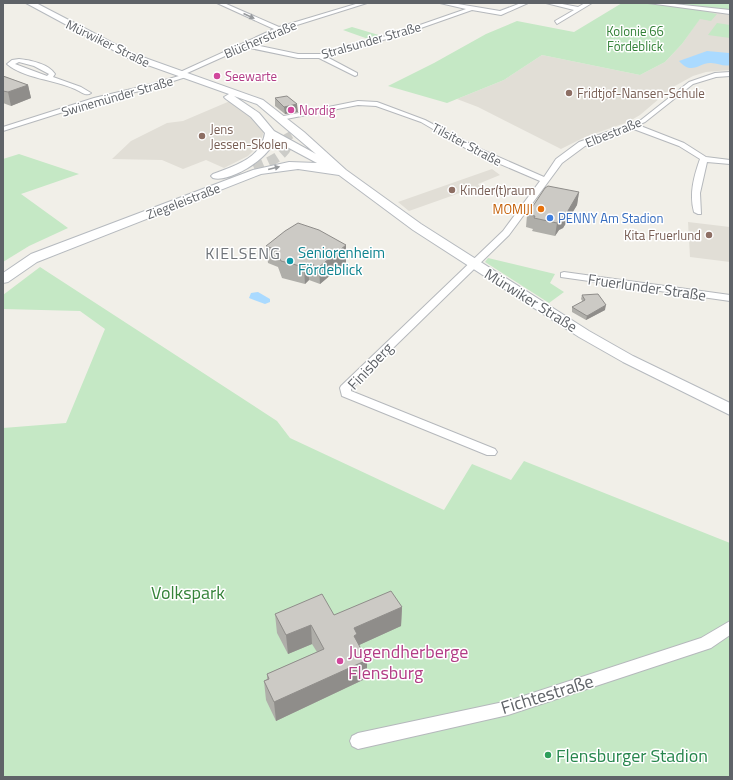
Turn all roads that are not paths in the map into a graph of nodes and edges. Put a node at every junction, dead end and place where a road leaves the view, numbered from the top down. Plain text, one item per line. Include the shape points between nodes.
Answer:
1 (30, 3) edge
2 (220, 3) edge
3 (364, 3) edge
4 (443, 3) edge
5 (526, 3) edge
6 (549, 3) edge
7 (589, 3) edge
8 (651, 3) edge
9 (470, 8) junction
10 (579, 9) junction
11 (730, 12) edge
12 (557, 22) dead end
13 (279, 29) junction
14 (245, 44) junction
15 (320, 56) junction
16 (355, 74) dead end
17 (730, 74) edge
18 (182, 75) junction
19 (49, 77) junction
20 (212, 85) junction
21 (240, 94) junction
22 (91, 96) junction
23 (281, 118) junction
24 (633, 126) junction
25 (3, 129) edge
26 (270, 134) junction
27 (285, 134) dead end
28 (312, 157) junction
29 (704, 159) junction
30 (730, 162) edge
31 (251, 165) junction
32 (338, 169) junction
33 (545, 180) junction
34 (698, 212) dead end
35 (28, 261) junction
36 (474, 264) junction
37 (564, 275) dead end
38 (3, 278) edge
39 (730, 298) edge
40 (730, 410) edge
41 (491, 452) dead end
42 (730, 627) edge
43 (358, 741) dead end

1 - 18 main road, Mürwiker Straße via 131,56
2 -> 13 street
3 - 13 street, Blücherstraße
4 - 9 street
5 - 9 street via 501,13
6 - 10 street
7 - 10 street
8 - 11 street
9 - 15 street, Stralsunder Straße via 399,34
10 - 12 street
13 - 14 street, Blücherstraße
14 - 15 street, Stralsunder Straße via 298,56
14 - 18 street, Blücherstraße
15 - 16 street
17 - 24 street, Elbestraße via 715,75 691,83
18 - 20 main road, Mürwiker Straße
18 - 22 street, Swinemünder Straße via 146,88
19 - 19 street via 33,75 10,64 26,61 51,72
19 - 22 street
20 - 21 main road, Mürwiker Straße
20 - 26 main road, Mürwiker Straße via 255,115
21 - 23 main road, Mürwiker Straße via 260,102
21 - 27 main road
22 - 25 street, Swinemünder Straße
23 - 32 main road, Mürwiker Straße
23 - 33 street, Tilsiter Straße via 358,103 377,104 422,121 475,150
24 - 29 street via 689,148
24 - 33 street, Elbestraße via 571,151 559,161
26 - 28 main road, Mürwiker Straße
26 - 31 main road, Ziegeleistraße via 269,146
28 - 31 main road, Ziegeleistraße via 288,155
28 - 32 main road, Mürwiker Straße
29 - 30 street
29 - 34 street via 695,206
31 - 35 main road, Ziegeleistraße via 94,229
35 -> 32 main road, Ziegeleistraße via 256,172 298,164
32 - 36 main road, Mürwiker Straße
33 - 36 street via 513,225
35 - 38 main road, Ziegeleistraße
36 - 40 main road, Mürwiker Straße via 584,334
36 - 41 street, Finisberg via 344,388 346,393
37 - 39 street, Fruerlunder Straße
42 - 43 street, Fichtestraße via 706,643 508,708

